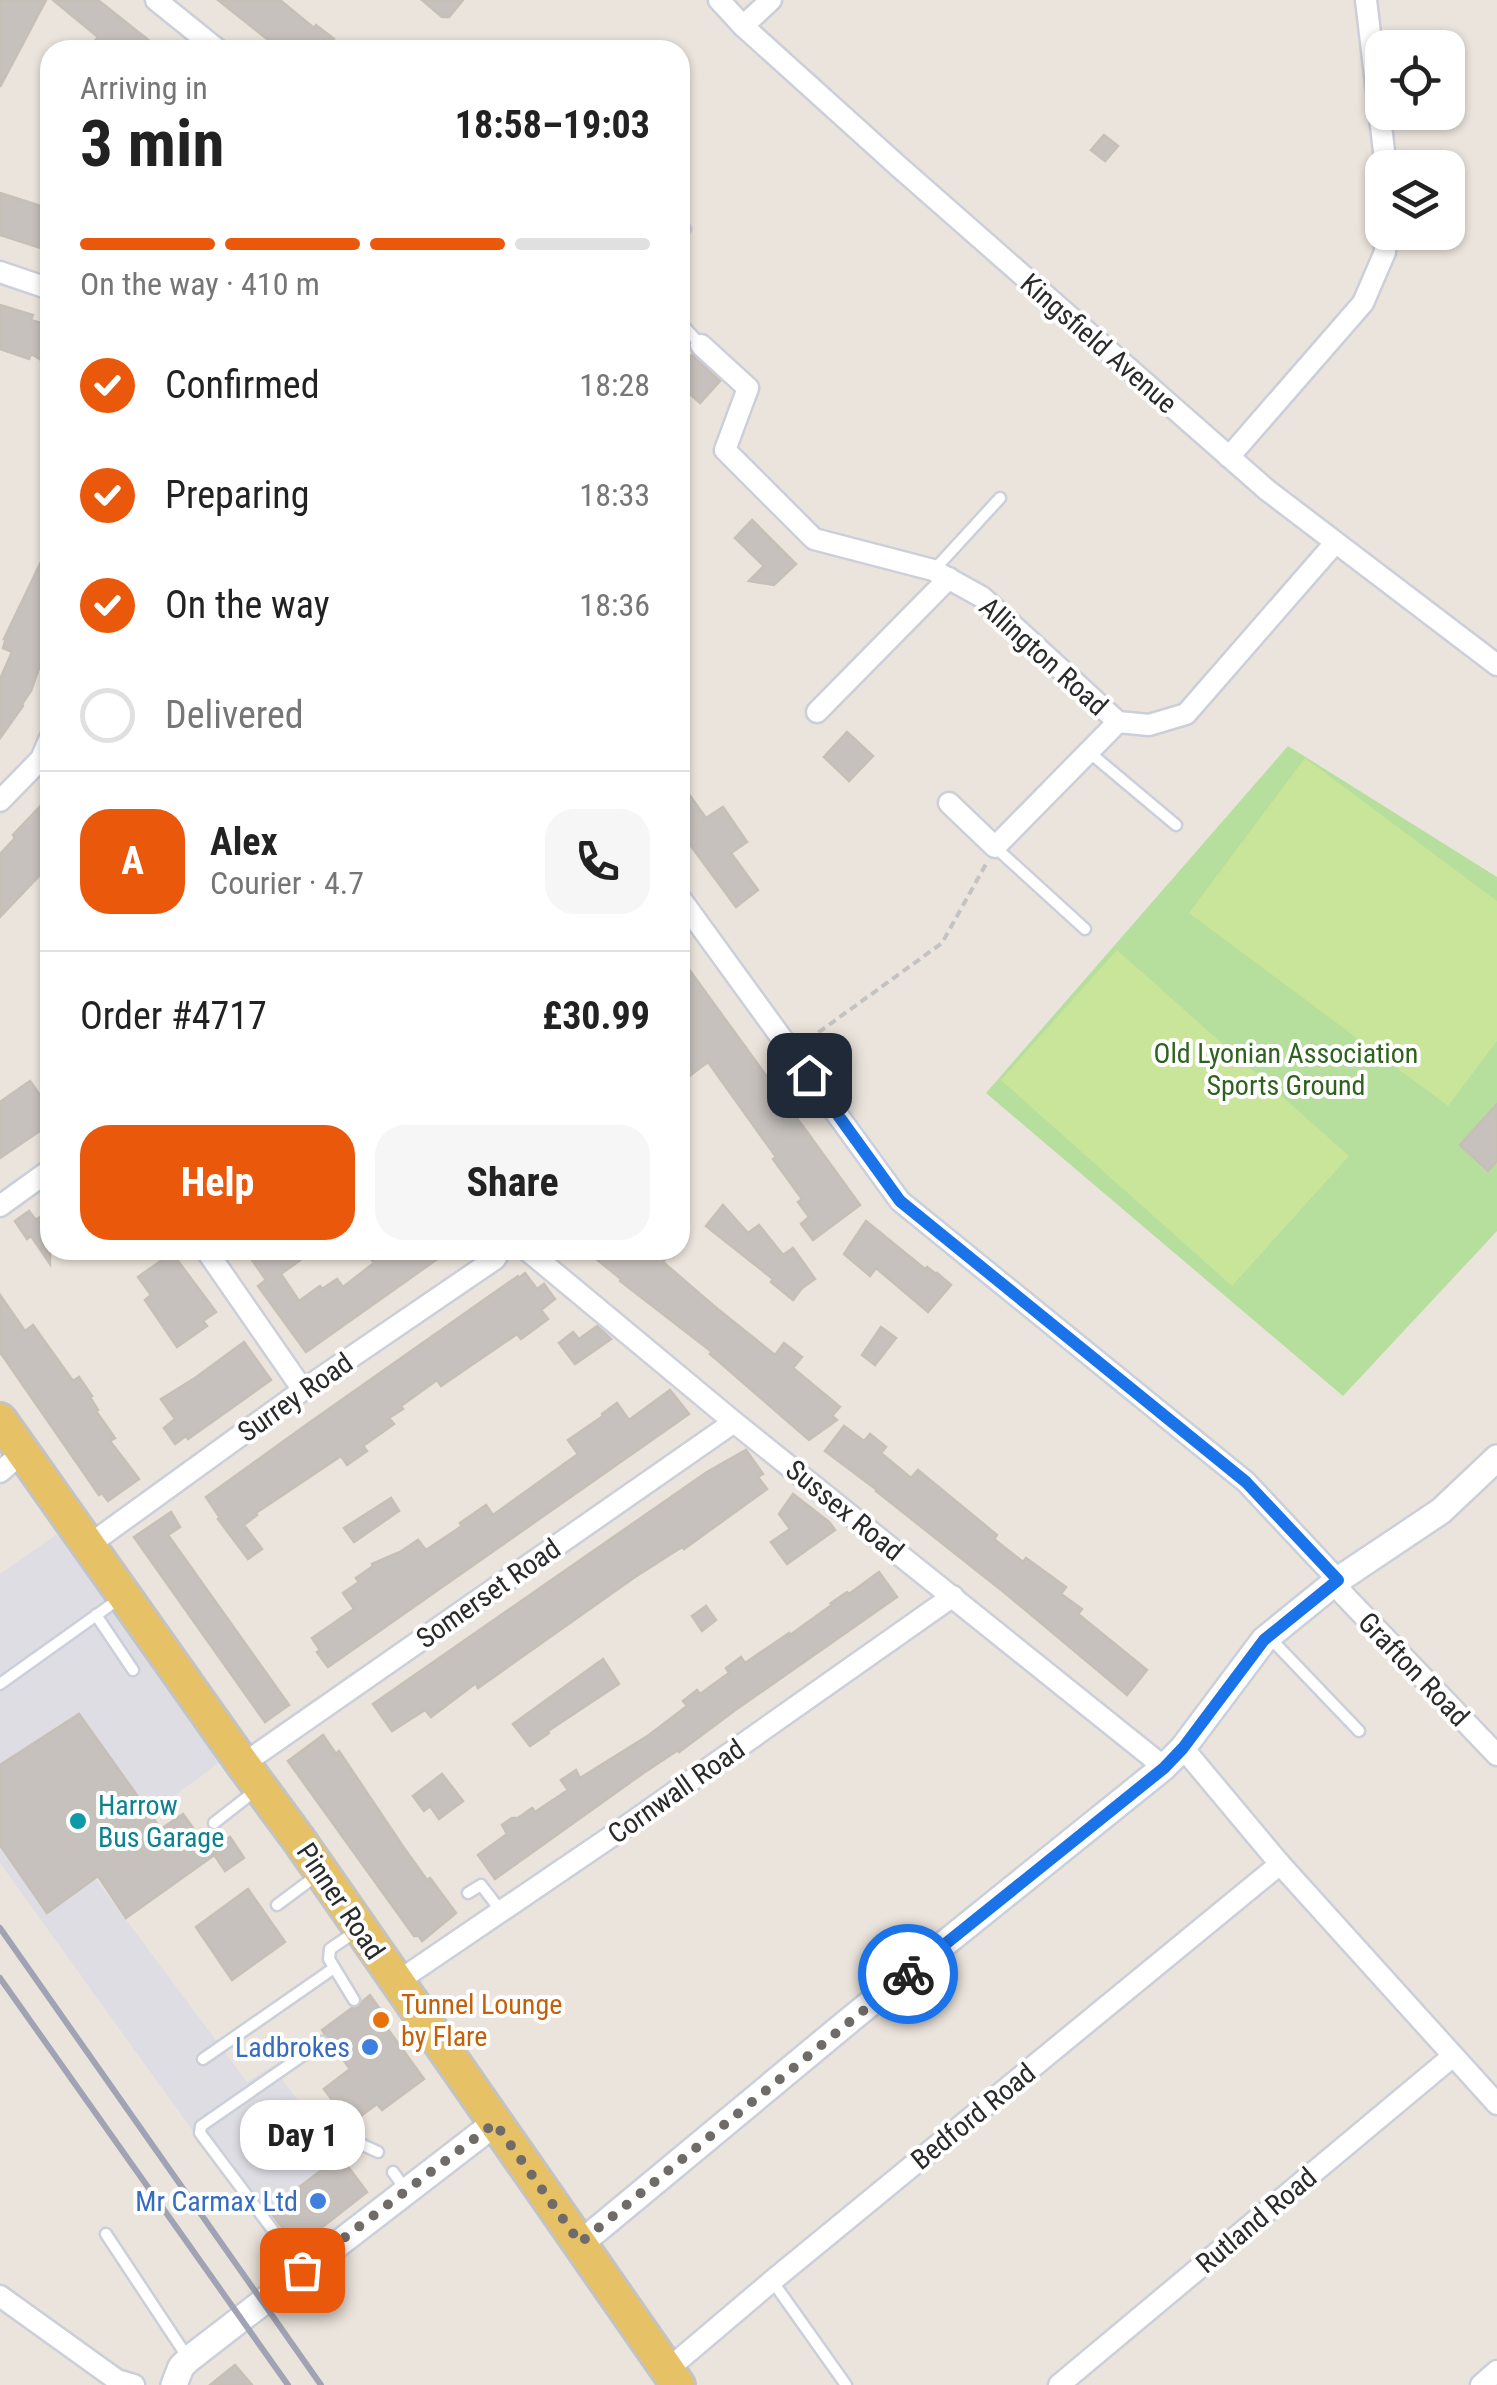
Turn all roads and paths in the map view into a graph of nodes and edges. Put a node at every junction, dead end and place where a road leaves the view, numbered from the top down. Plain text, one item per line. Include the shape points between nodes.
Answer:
1 (156, 0) edge
2 (719, 0) edge
3 (771, 0) edge
4 (1366, 0) edge
5 (743, 26) junction
6 (206, 40) edge
7 (1384, 150) edge
8 (1385, 250) edge
9 (0, 272) edge
10 (40, 286) edge
11 (690, 333) edge
12 (701, 345) joint
13 (1229, 456) junction
14 (1000, 498) dead end
15 (1335, 544) junction
16 (941, 574) junction
17 (1497, 665) edge
18 (816, 712) dead end
19 (1118, 722) junction
20 (1089, 752) junction
21 (40, 760) edge
22 (0, 801) edge
23 (949, 803) dead end
24 (1176, 825) dead end
25 (995, 847) junction
26 (690, 912) edge
27 (1085, 928) dead end
28 (792, 1051) junction
29 (40, 1177) edge
30 (0, 1206) edge
31 (213, 1260) edge
32 (494, 1260) edge
33 (538, 1260) edge
34 (303, 1390) junction
35 (0, 1420) edge
36 (734, 1422) junction
37 (1497, 1458) edge
38 (11, 1462) edge
39 (88, 1546) junction
40 (1338, 1580) junction
41 (124, 1596) junction
42 (953, 1596) junction
43 (96, 1615) junction
44 (1268, 1636) junction
45 (132, 1670) dead end
46 (0, 1684) edge
47 (1359, 1731) dead end
48 (1183, 1748) junction
49 (1497, 1755) edge
50 (1164, 1768) junction
51 (251, 1776) junction
52 (214, 1822) dead end
53 (1280, 1864) junction
54 (321, 1872) junction
55 (468, 1893) dead end
56 (277, 1905) dead end
57 (501, 1912) junction
58 (359, 1929) junction
59 (334, 1968) junction
60 (397, 1982) junction
61 (354, 2000) dead end
62 (322, 2042) dead end
63 (1453, 2056) junction
64 (203, 2059) dead end
65 (1497, 2104) edge
66 (326, 2117) dead end
67 (495, 2123) junction
68 (378, 2152) dead end
69 (106, 2234) dead end
70 (580, 2243) junction
71 (302, 2270) junction
72 (772, 2281) junction
73 (0, 2296) edge
74 (189, 2359) junction
75 (1497, 2371) edge
76 (673, 2378) edge
77 (134, 2385) edge
78 (174, 2385) edge
79 (846, 2385) edge
80 (1059, 2385) edge
81 (1481, 2385) edge

1 - 6 street
2 - 5 street, Kingsfield Avenue
3 - 5 street
4 - 7 street
5 - 13 street, Kingsfield Avenue
8 - 13 street via 1363,303
9 - 10 street
11 - 12 lane
12 - 16 street, Allington Road via 748,388 725,450 814,540
13 - 15 street, Kingsfield Avenue
14 - 16 lane
15 - 17 street, Kingsfield Avenue
15 - 19 street, Allington Road via 1186,714 1149,725
16 - 18 street
16 - 19 street, Allington Road via 982,597
19 - 20 street
20 - 24 lane
20 - 25 street
21 - 22 street
23 - 25 street
25 - 27 lane
25 - 28 path via 942,942
26 - 28 street, Grafton Road
28 - 40 street, Grafton Road via 900,1201 1246,1482
29 - 30 street
31 - 34 street
32 - 34 street, Surrey Road
33 - 36 street, Sussex Road
34 - 39 street, Surrey Road
35 - 38 main road, Pinner Road
36 - 42 street, Sussex Road
36 - 51 street, Somerset Road
37 - 40 street via 1441,1510
38 - 39 main road, Pinner Road
39 - 41 main road, Pinner Road
40 - 44 street
40 - 49 street, Grafton Road via 1343,1594
41 - 43 lane
41 - 51 main road, Pinner Road
42 - 50 street, Sussex Road
42 - 57 street, Cornwall Road
43 - 45 lane
43 - 46 lane
44 - 47 lane
44 - 48 street
48 - 50 street
48 - 53 street
50 - 70 street
51 - 52 lane
51 - 54 main road, Pinner Road
53 - 63 street
53 - 72 street, Bedford Road
54 - 56 lane
54 - 58 main road, Pinner Road
55 - 57 lane via 480,1885
57 - 60 street, Cornwall Road
58 - 59 lane via 330,1949
58 - 60 main road, Pinner Road
59 - 61 lane
59 - 64 lane
60 - 67 main road, Pinner Road
62 - 71 lane via 200,2133
63 - 65 street
63 - 80 street, Rutland Road
66 - 68 lane via 342,2135
67 - 70 main road, Pinner Road
67 - 71 street via 400,2181
69 - 74 lane
70 - 76 main road, Pinner Road
71 - 74 street
72 - 76 street, Bedford Road
72 - 79 lane
73 - 77 street via 117,2380
74 - 78 street
75 - 81 street

